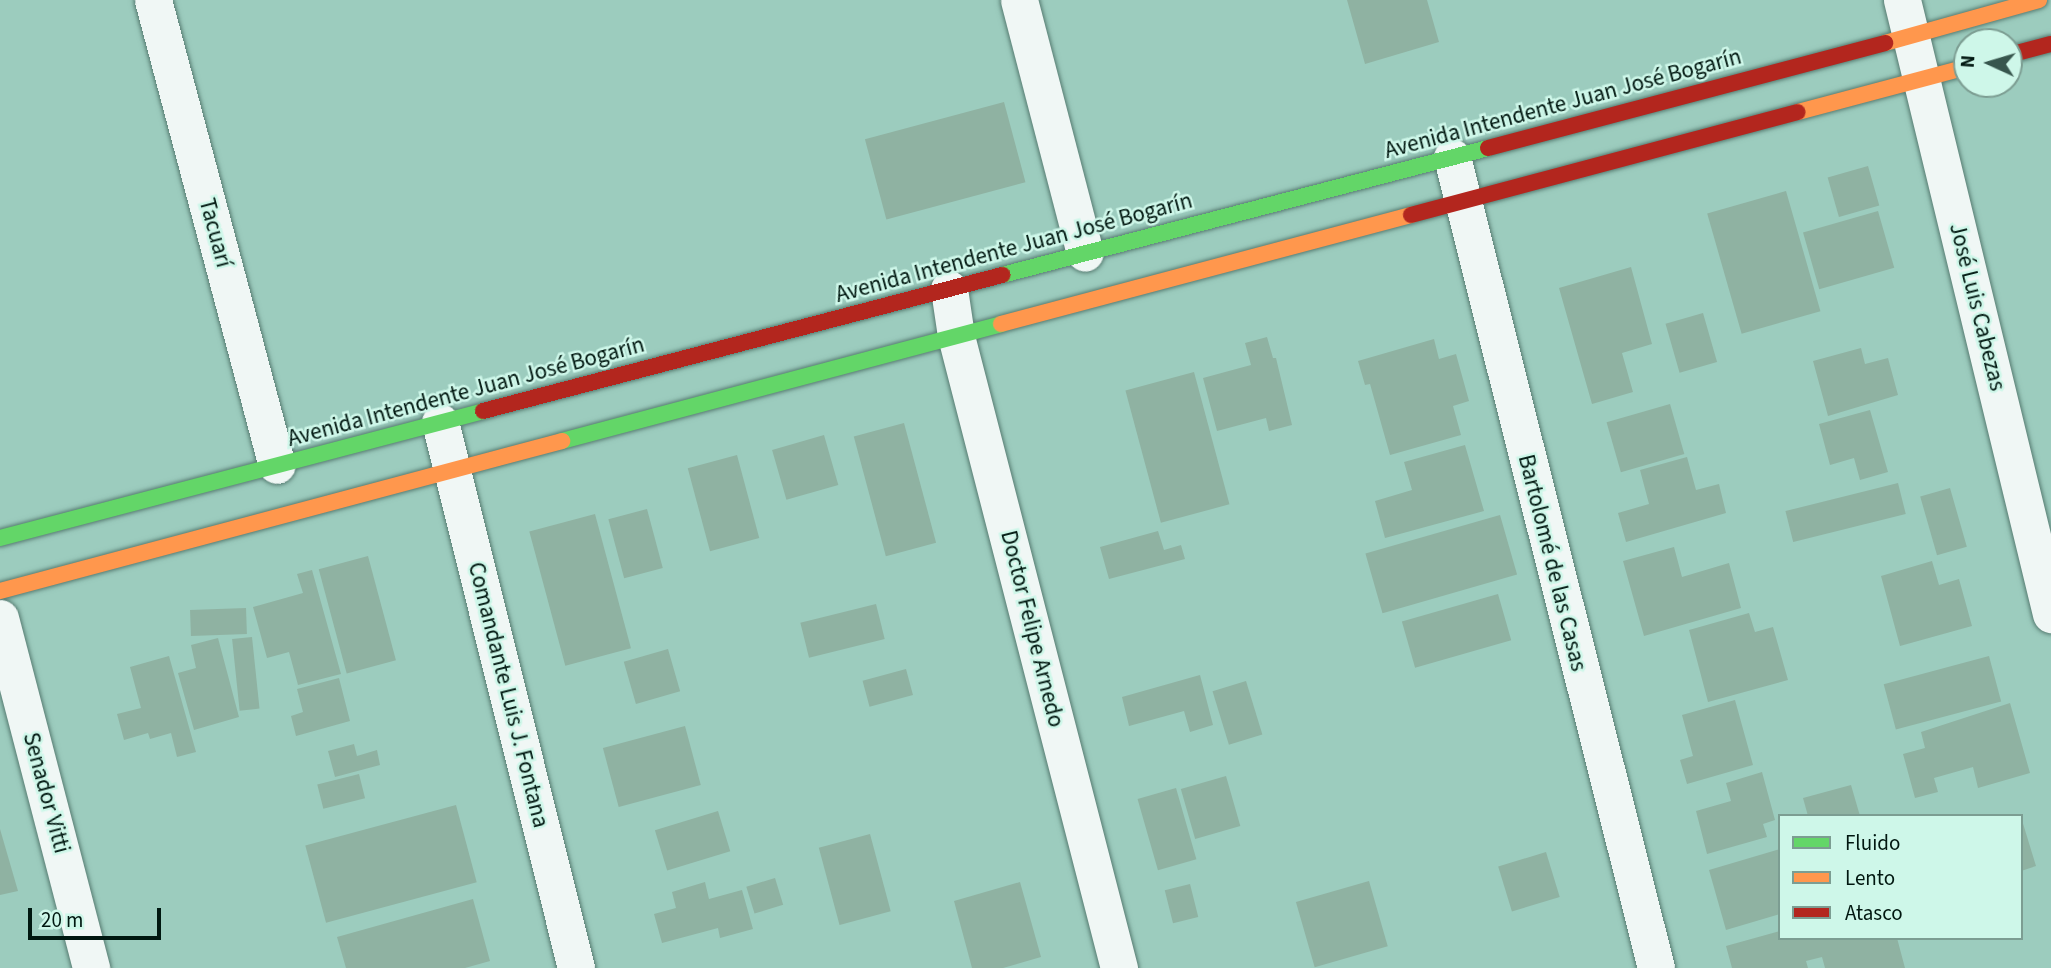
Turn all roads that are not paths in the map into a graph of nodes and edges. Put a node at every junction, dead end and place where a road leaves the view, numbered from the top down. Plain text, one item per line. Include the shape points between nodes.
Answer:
1 (153, 0) edge
2 (1019, 0) edge
3 (1902, 0) edge
4 (2039, 0) edge
5 (1912, 36) junction
6 (2051, 44) edge
7 (2023, 51) edge
8 (1953, 70) edge
9 (1922, 78) junction
10 (1451, 157) junction
11 (1460, 201) junction
12 (1085, 253) junction
13 (948, 289) junction
14 (956, 336) junction
15 (440, 422) junction
16 (277, 465) junction
17 (451, 471) junction
18 (0, 537) edge
19 (0, 591) edge
20 (2051, 614) edge
21 (0, 618) edge
22 (91, 968) edge
23 (576, 968) edge
24 (1119, 968) edge
25 (1656, 968) edge

1 - 16 street, Tacuarí
2 - 12 street
3 - 5 street, José Luis Cabezas
4 - 5 street, Avenida Intendente Juan José Bogarín
5 - 9 street, José Luis Cabezas
5 - 10 street, Avenida Intendente Juan José Bogarín
6 - 7 street
8 - 9 street
9 - 11 street
9 - 20 street, José Luis Cabezas
10 - 11 street, Bartolomé de las Casas
10 - 12 street, Avenida Intendente Juan José Bogarín
11 - 14 street
11 - 25 street, Bartolomé de las Casas
12 - 13 street, Avenida Intendente Juan José Bogarín
13 - 14 street, Doctor Felipe Arnedo
13 - 15 street, Avenida Intendente Juan José Bogarín
14 - 17 street
14 - 24 street, Doctor Felipe Arnedo
15 - 16 street, Avenida Intendente Juan José Bogarín
15 - 17 street, Comandante Luis J. Fontana
16 - 18 street, Avenida Intendente Juan José Bogarín
17 - 19 street
17 - 23 street, Comandante Luis J. Fontana
21 - 22 street, Senador Vitti

